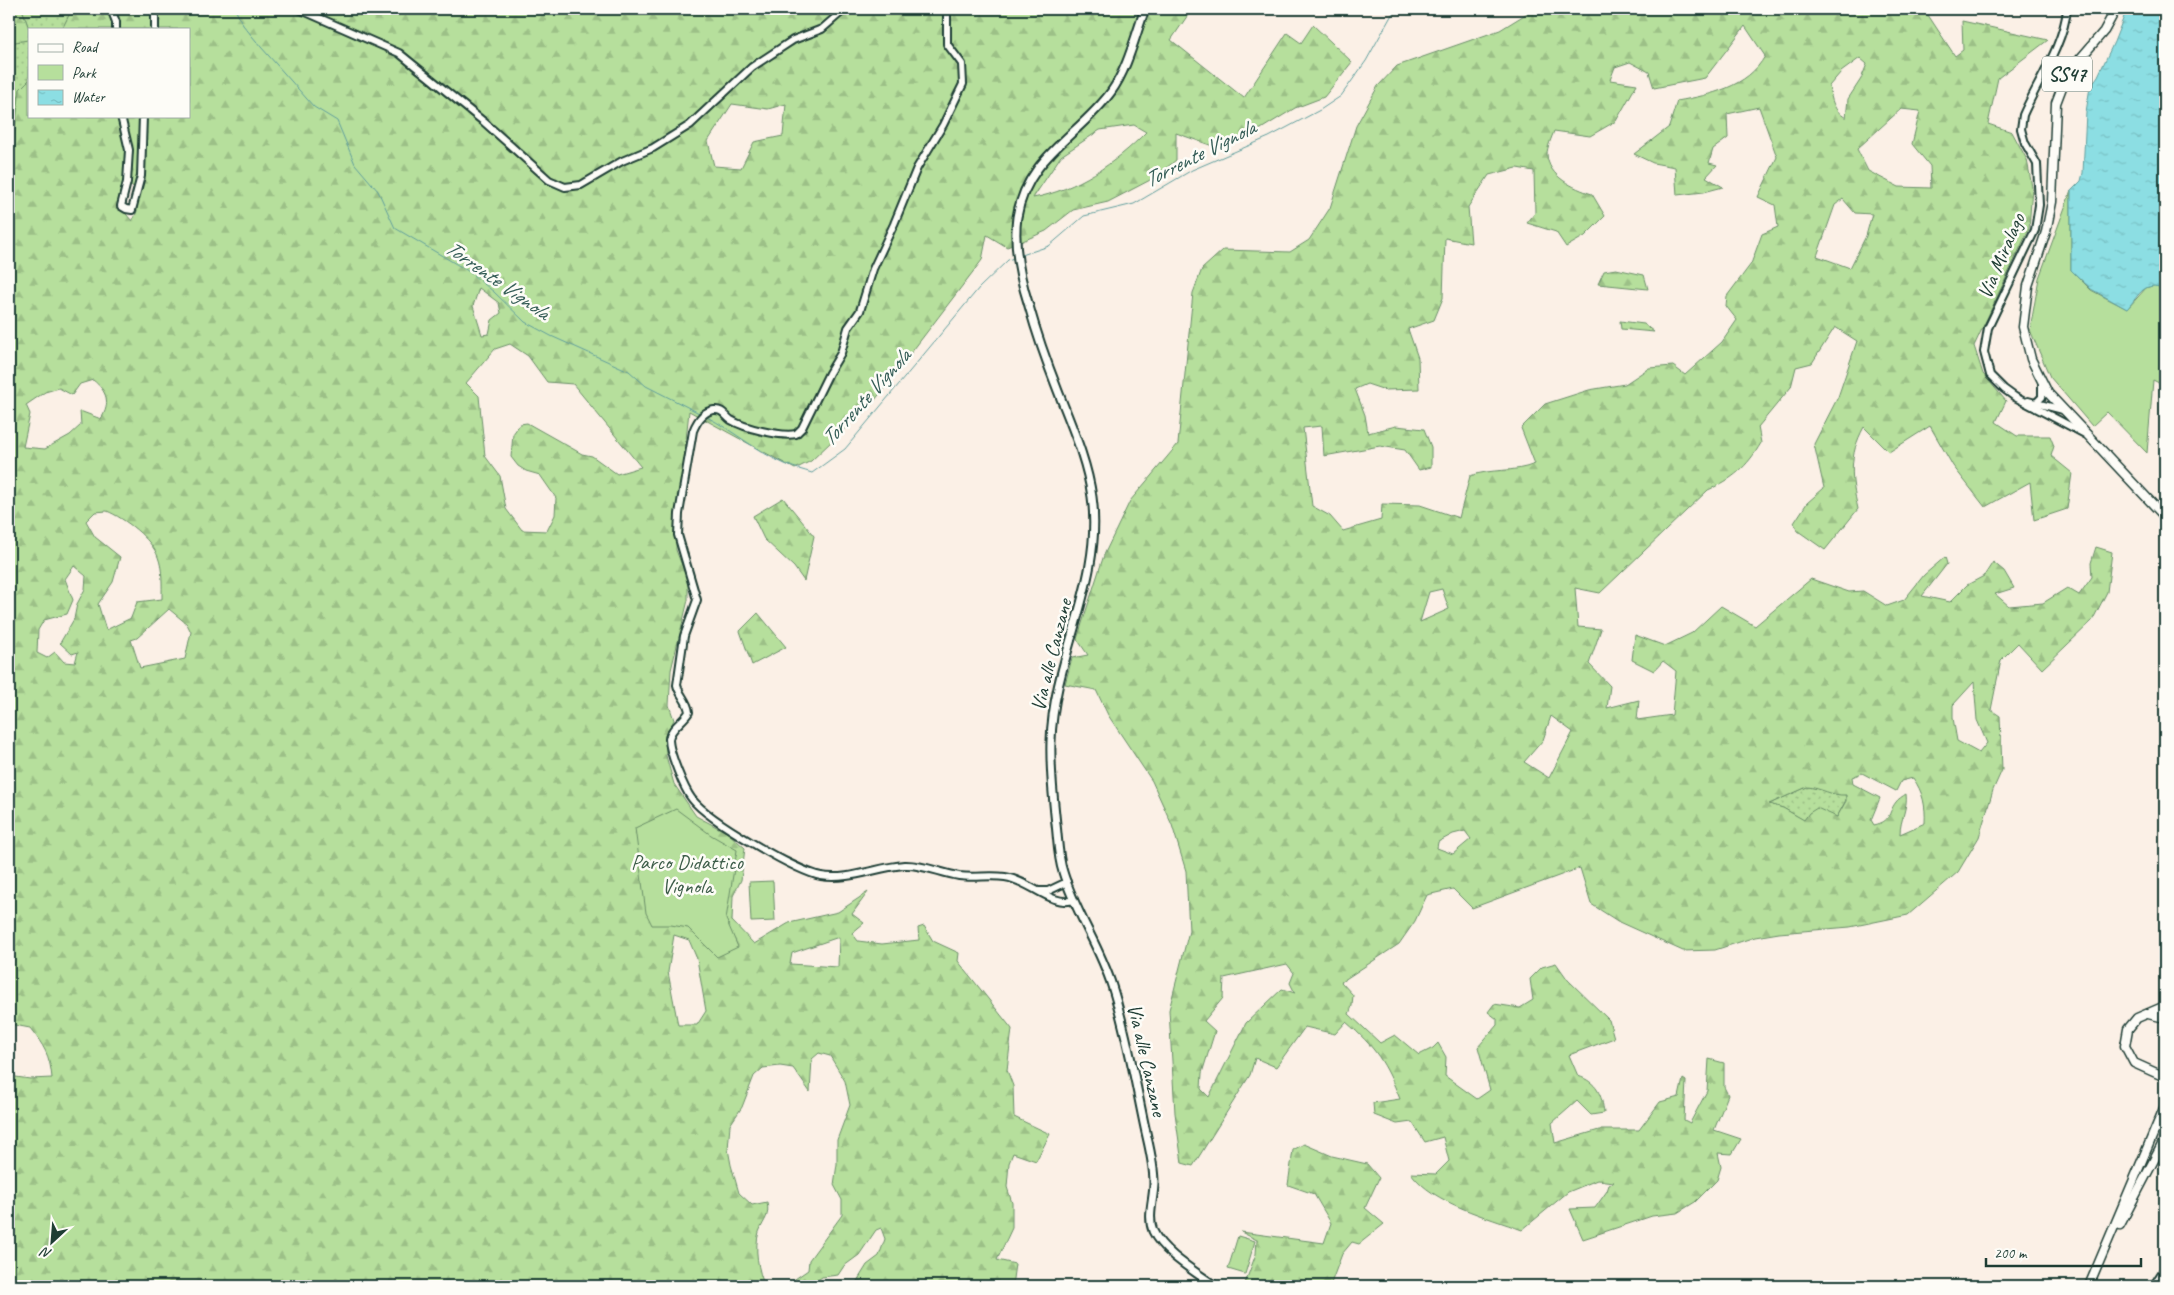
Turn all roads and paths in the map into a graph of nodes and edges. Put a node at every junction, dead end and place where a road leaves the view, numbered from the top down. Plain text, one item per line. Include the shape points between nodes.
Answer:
1 (111, 9) edge
2 (155, 9) edge
3 (299, 9) edge
4 (845, 9) edge
5 (947, 9) edge
6 (1145, 9) edge
7 (2068, 9) edge
8 (2116, 9) edge
9 (116, 28) edge
10 (155, 28) edge
11 (121, 118) edge
12 (143, 118) edge
13 (2042, 384) junction
14 (2015, 397) junction
15 (2036, 403) junction
16 (2063, 410) junction
17 (2053, 418) junction
18 (2088, 436) junction
19 (2165, 517) edge
20 (1067, 882) junction
21 (1038, 890) junction
22 (1074, 900) junction
23 (2165, 1006) edge
24 (2146, 1014) junction
25 (2165, 1018) edge
26 (2165, 1077) edge
27 (2165, 1106) edge
28 (2165, 1140) edge
29 (2101, 1259) junction
30 (2165, 1269) edge
31 (1215, 1286) edge
32 (2089, 1286) edge
33 (2154, 1286) edge

1 - 9 street
2 - 10 street
3 - 4 street via 399,53 549,180 566,187 581,186 690,125 752,67 793,40 822,29
5 - 21 street via 947,44 962,64 963,84 917,168 873,269 860,311 848,328 841,353 802,428 796,434 780,434 738,423 714,410 699,418 693,431 678,526 683,556 697,600 684,636 677,685 689,712 673,730 669,740 691,798 717,821 802,870 836,877 914,865 960,876 1012,878
6 - 20 main road, Via alle Canzane via 1112,91 1044,159 1022,198 1017,219 1016,238 1024,291 1042,351 1084,460 1092,497 1094,537 1091,567 1057,685 1051,736 1050,764 1060,857
7 - 14 street, Via Miralago via 2061,34 2026,109 2021,129 2025,144 2037,164 2039,205 2034,230 1988,328 1984,352 1990,375
8 - 13 main road, SS47 via 2104,31 2067,74 2056,103 2052,202 2028,286 2023,327 2031,359
11 - 12 street via 129,150 127,182 121,206 129,210 135,205 140,176
13 - 15 street via 2041,399
13 - 16 main road, SS47
14 - 15 street
14 - 17 street
15 - 16 street
16 - 17 street via 2061,416
16 - 18 main road, SS47
17 - 18 street
18 - 19 main road, SS47
20 - 21 street via 1048,891
20 - 22 main road, Via alle Canzane
21 - 22 street via 1062,902
22 - 31 main road, Via alle Canzane via 1112,985 1124,1033 1153,1171 1150,1216 1153,1230 1164,1247
23 - 24 main road
24 - 25 main road
24 - 26 main road via 2132,1023 2126,1038 2128,1055 2134,1063
27 - 29 main road
28 - 29 main road
29 - 32 main road
30 - 33 main road

